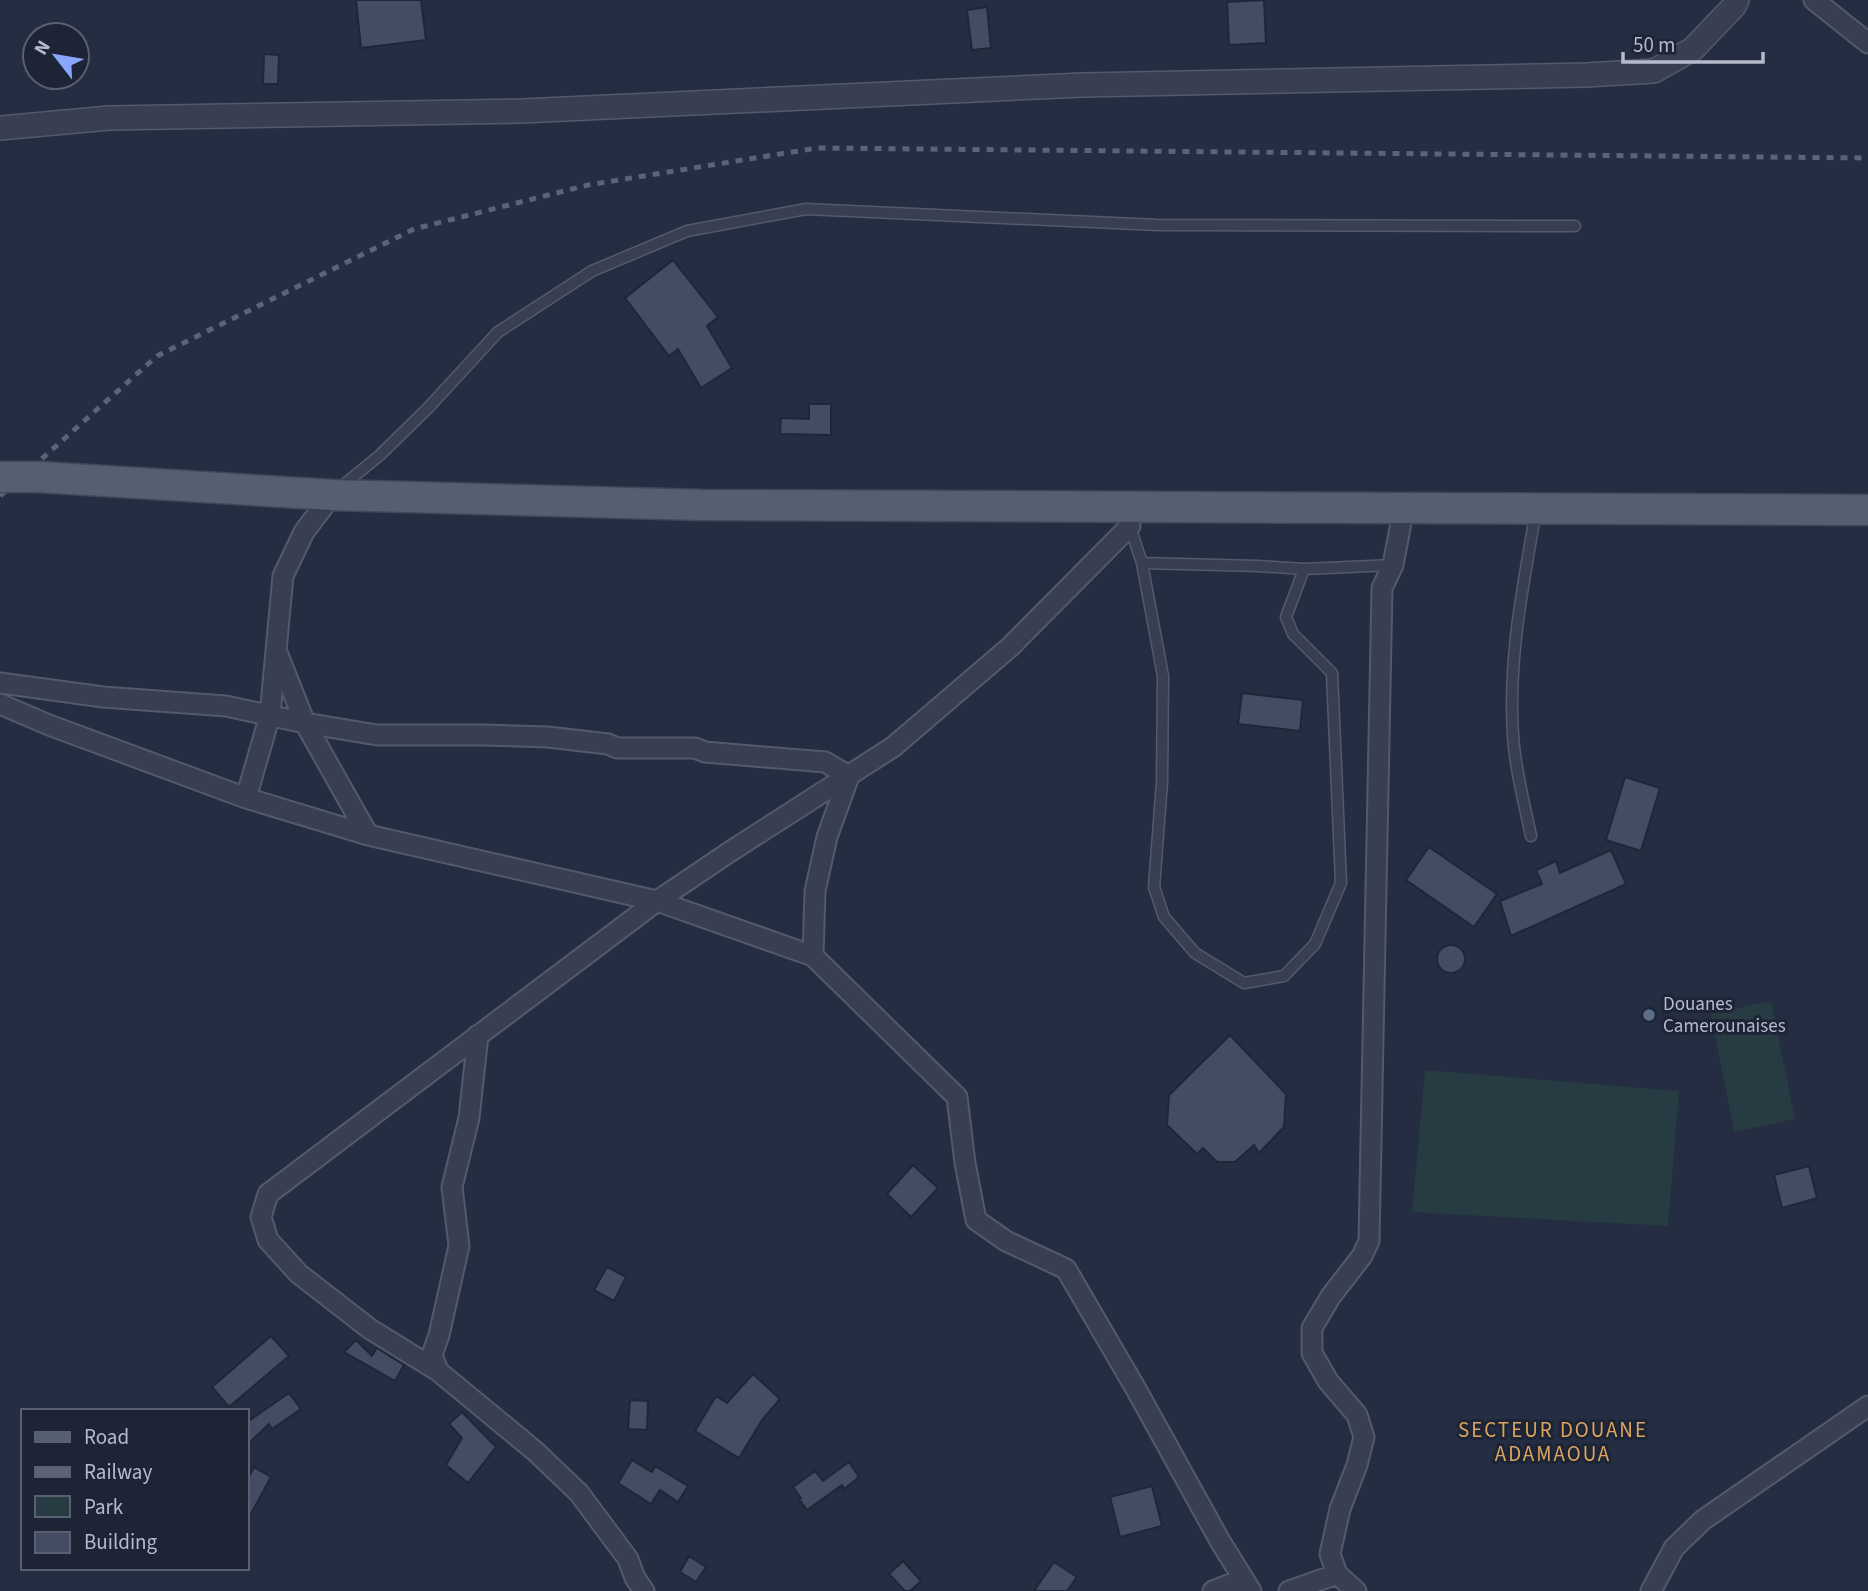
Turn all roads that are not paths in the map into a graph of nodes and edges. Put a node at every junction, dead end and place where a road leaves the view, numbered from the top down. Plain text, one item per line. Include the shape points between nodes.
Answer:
1 (1737, 0) edge
2 (1814, 0) edge
3 (1868, 43) edge
4 (0, 128) edge
5 (1574, 226) dead end
6 (0, 477) edge
7 (332, 495) junction
8 (1404, 508) junction
9 (1536, 508) junction
10 (1868, 510) edge
11 (1127, 516) junction
12 (1142, 563) junction
13 (1392, 565) junction
14 (1304, 569) junction
15 (277, 651) junction
16 (0, 683) edge
17 (0, 704) edge
18 (270, 715) junction
19 (305, 723) junction
20 (849, 776) junction
21 (246, 797) junction
22 (368, 835) junction
23 (1531, 836) dead end
24 (657, 901) junction
25 (813, 956) junction
26 (478, 1035) junction
27 (439, 1371) junction
28 (1868, 1406) edge
29 (1337, 1574) junction
30 (1247, 1585) edge
31 (644, 1591) edge
32 (1213, 1591) edge
33 (1289, 1591) edge
34 (1356, 1591) edge
35 (1651, 1591) edge

1 - 4 street via 1693,49 1654,71 1083,85 522,111 109,118
2 - 3 street
5 - 7 lane via 1158,225 806,209 687,231 592,271 498,332 428,408
6 - 7 main road, bridge
7 - 11 main road
7 - 15 street via 304,532 283,576
8 - 9 main road
8 - 11 main road
8 - 13 street
9 - 10 main road
9 - 23 lane via 1517,623 1512,690 1513,736
11 - 12 lane
11 - 20 street via 1010,647 893,747
12 - 14 lane
12 - 14 lane via 1163,676 1163,782 1154,887 1164,917 1195,953 1244,983 1284,976 1300,960 1315,944 1341,883 1332,673 1293,634 1286,617
13 - 14 lane
13 - 29 street via 1382,588 1369,1241 1312,1328 1312,1353 1357,1415 1364,1437 1330,1554
15 - 18 street
15 - 19 street
16 - 18 street via 226,706
17 - 21 street
18 - 19 street
18 - 21 street
19 - 20 street via 377,735 548,737 617,747 695,748 825,762
19 - 22 street
20 - 24 street
20 - 25 street via 827,837 815,891
21 - 22 street
22 - 24 street
24 - 25 street
24 - 26 street
25 - 30 street via 957,1097 976,1220 1006,1241 1066,1269
26 - 27 street via 469,1118 452,1187 459,1247 432,1355
26 - 27 street via 268,1194 261,1217 268,1240 299,1274 370,1329
27 - 31 street via 579,1493 628,1559
28 - 35 street via 1703,1520 1674,1548
29 - 33 street
29 - 34 street
30 - 32 street

